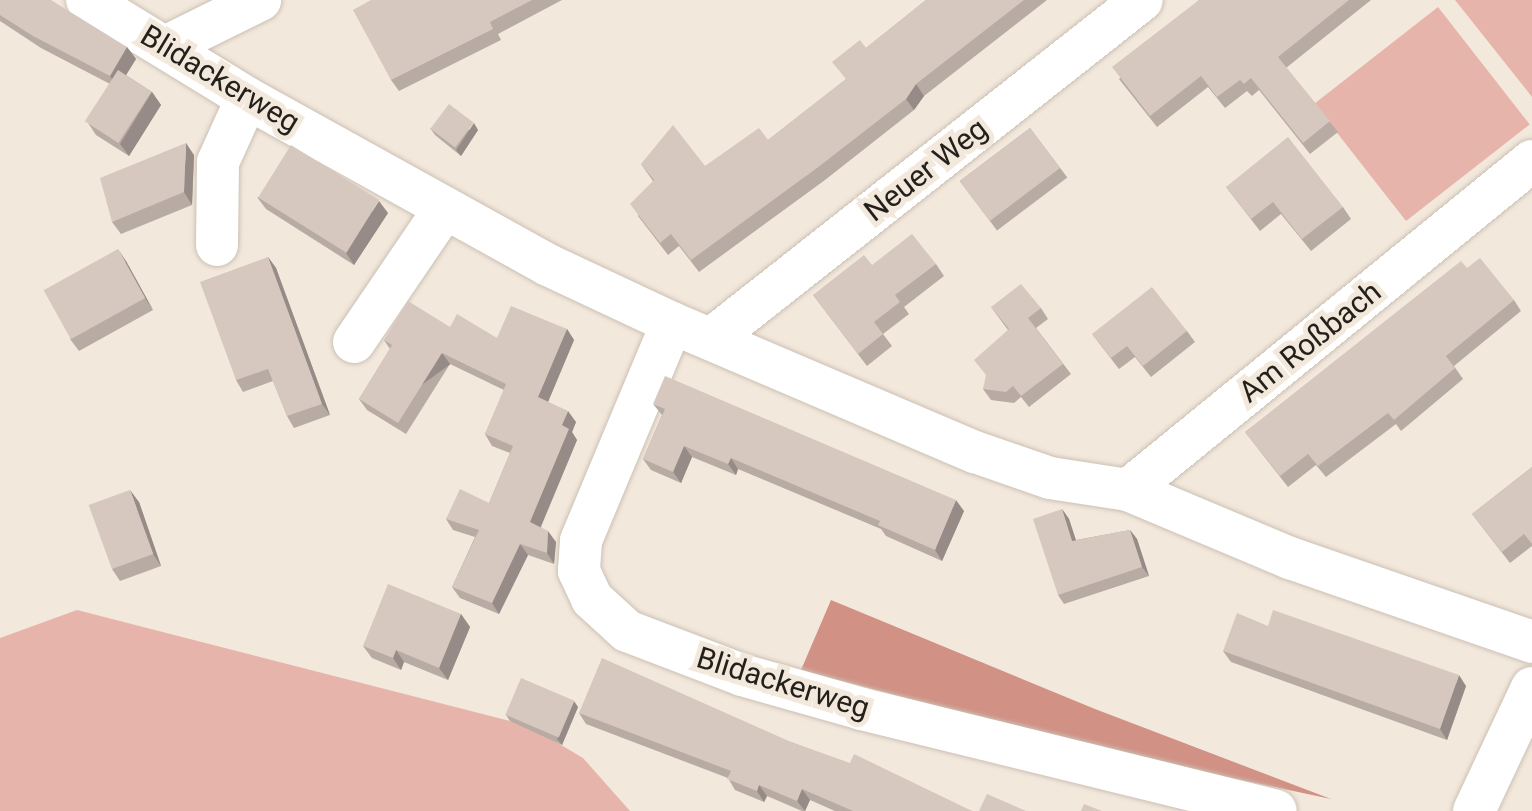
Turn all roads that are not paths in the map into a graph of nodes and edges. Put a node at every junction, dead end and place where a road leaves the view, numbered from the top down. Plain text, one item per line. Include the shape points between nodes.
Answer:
1 (88, 0) edge
2 (260, 0) edge
3 (1142, 0) edge
4 (167, 46) junction
5 (248, 98) junction
6 (1532, 161) edge
7 (1491, 193) junction
8 (1532, 206) edge
9 (444, 208) junction
10 (217, 245) dead end
11 (692, 331) junction
12 (354, 342) dead end
13 (1128, 490) junction
14 (1532, 642) edge
15 (1532, 688) edge
16 (1276, 811) edge
17 (1474, 811) edge

1 - 4 street, Blidackerweg
2 - 4 street
3 - 11 street, Neuer Weg
4 - 5 street, Blidackerweg
5 - 9 street, Blidackerweg
5 - 10 street via 218,162
6 - 7 street, Am Roßbach
7 - 8 street
7 - 13 street, Am Roßbach
9 - 11 street, Blidackerweg
9 - 12 street
11 - 13 street, Blidackerweg via 975,452 1050,478
11 - 16 street, Blidackerweg via 580,541 579,571 592,599 627,631 742,675 844,704
13 - 14 street, Blidackerweg via 1290,558
15 - 17 street

